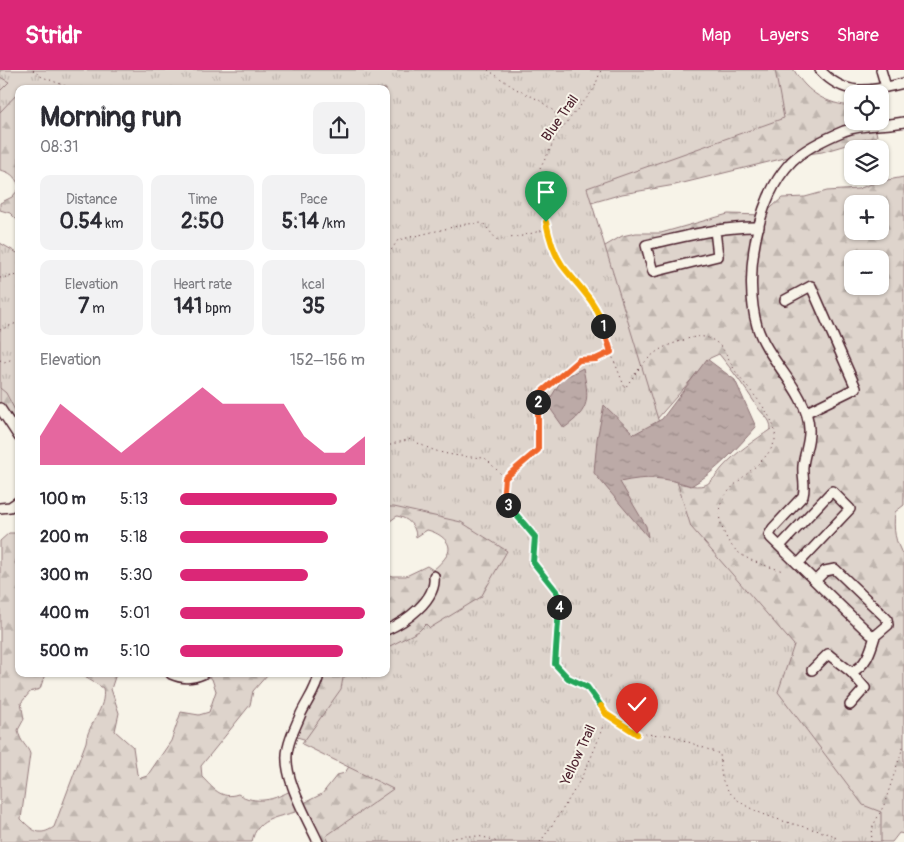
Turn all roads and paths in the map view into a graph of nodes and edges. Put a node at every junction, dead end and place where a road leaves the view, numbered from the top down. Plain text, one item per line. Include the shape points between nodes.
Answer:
1 (33, 70) edge
2 (488, 70) edge
3 (601, 70) edge
4 (820, 70) edge
5 (881, 70) edge
6 (904, 83) edge
7 (64, 85) edge
8 (885, 85) edge
9 (889, 86) edge
10 (844, 88) edge
11 (904, 122) edge
12 (558, 133) junction
13 (759, 227) junction
14 (548, 228) junction
15 (715, 230) junction
16 (390, 252) edge
17 (15, 275) edge
18 (0, 278) edge
19 (785, 300) dead end
20 (15, 324) edge
21 (0, 330) edge
22 (611, 352) junction
23 (15, 358) edge
24 (0, 360) edge
25 (0, 408) edge
26 (807, 412) junction
27 (15, 431) edge
28 (390, 445) edge
29 (505, 478) junction
30 (15, 504) edge
31 (0, 508) edge
32 (780, 546) junction
33 (798, 564) junction
34 (783, 571) dead end
35 (434, 576) dead end
36 (815, 581) junction
37 (390, 628) edge
38 (875, 636) junction
39 (812, 670) dead end
40 (851, 672) junction
41 (178, 677) edge
42 (196, 677) edge
43 (317, 677) edge
44 (850, 705) dead end
45 (606, 714) junction
46 (904, 744) edge
47 (318, 842) edge
48 (441, 842) edge
49 (497, 842) edge
50 (540, 842) edge
51 (836, 842) edge
52 (871, 842) edge

1 - 7 path
2 - 12 path via 555,112
3 - 12 path, Blue Trail via 594,89
4 - 10 street
5 - 8 street
6 - 9 street
11 - 13 street via 845,131 792,161 767,200
12 - 14 path, Blue Trail via 540,169
13 - 15 street via 734,226
13 - 26 street via 752,269 757,324 766,350
14 - 16 path via 497,240 483,223 466,224 398,240
14 - 22 path, Blue Trail via 550,242 562,264 600,316
15 - 15 street via 646,245 653,272 718,256
17 - 18 path
19 - 26 street via 812,286 856,388
20 - 21 path
22 - 29 path via 596,359 579,360 538,395 538,450
22 - 34 path, Blue Trail via 625,388 643,361 672,344 706,337 718,342 740,377 757,396 774,426 776,438 768,453 746,477 726,492 720,503 720,519 728,541 737,553 750,561
23 - 24 path via 4,362
25 - 27 street
26 - 32 street via 810,431 803,466 805,490 770,532 771,538
28 - 29 path via 411,439 428,450 450,456 485,458
29 - 45 path via 503,500 535,537 533,562 560,596 555,664 568,678 587,687
30 - 31 street
32 - 33 street
32 - 33 street via 832,491 850,509
33 - 36 street
35 - 37 street via 433,588 411,617
36 - 38 street
36 - 38 street via 825,570 835,569 887,619 888,625
38 - 40 street via 868,658
39 - 40 street via 828,654
40 - 44 street via 865,688
41 - 42 street
43 - 47 street via 291,737 287,764
45 - 50 path, Yellow Trail via 601,733 576,788
45 - 51 path, Yellow Trail via 637,734 670,734 720,754 724,781 742,804 804,829 820,830 835,836
46 - 52 path via 884,805 873,826
48 - 49 path via 471,835

